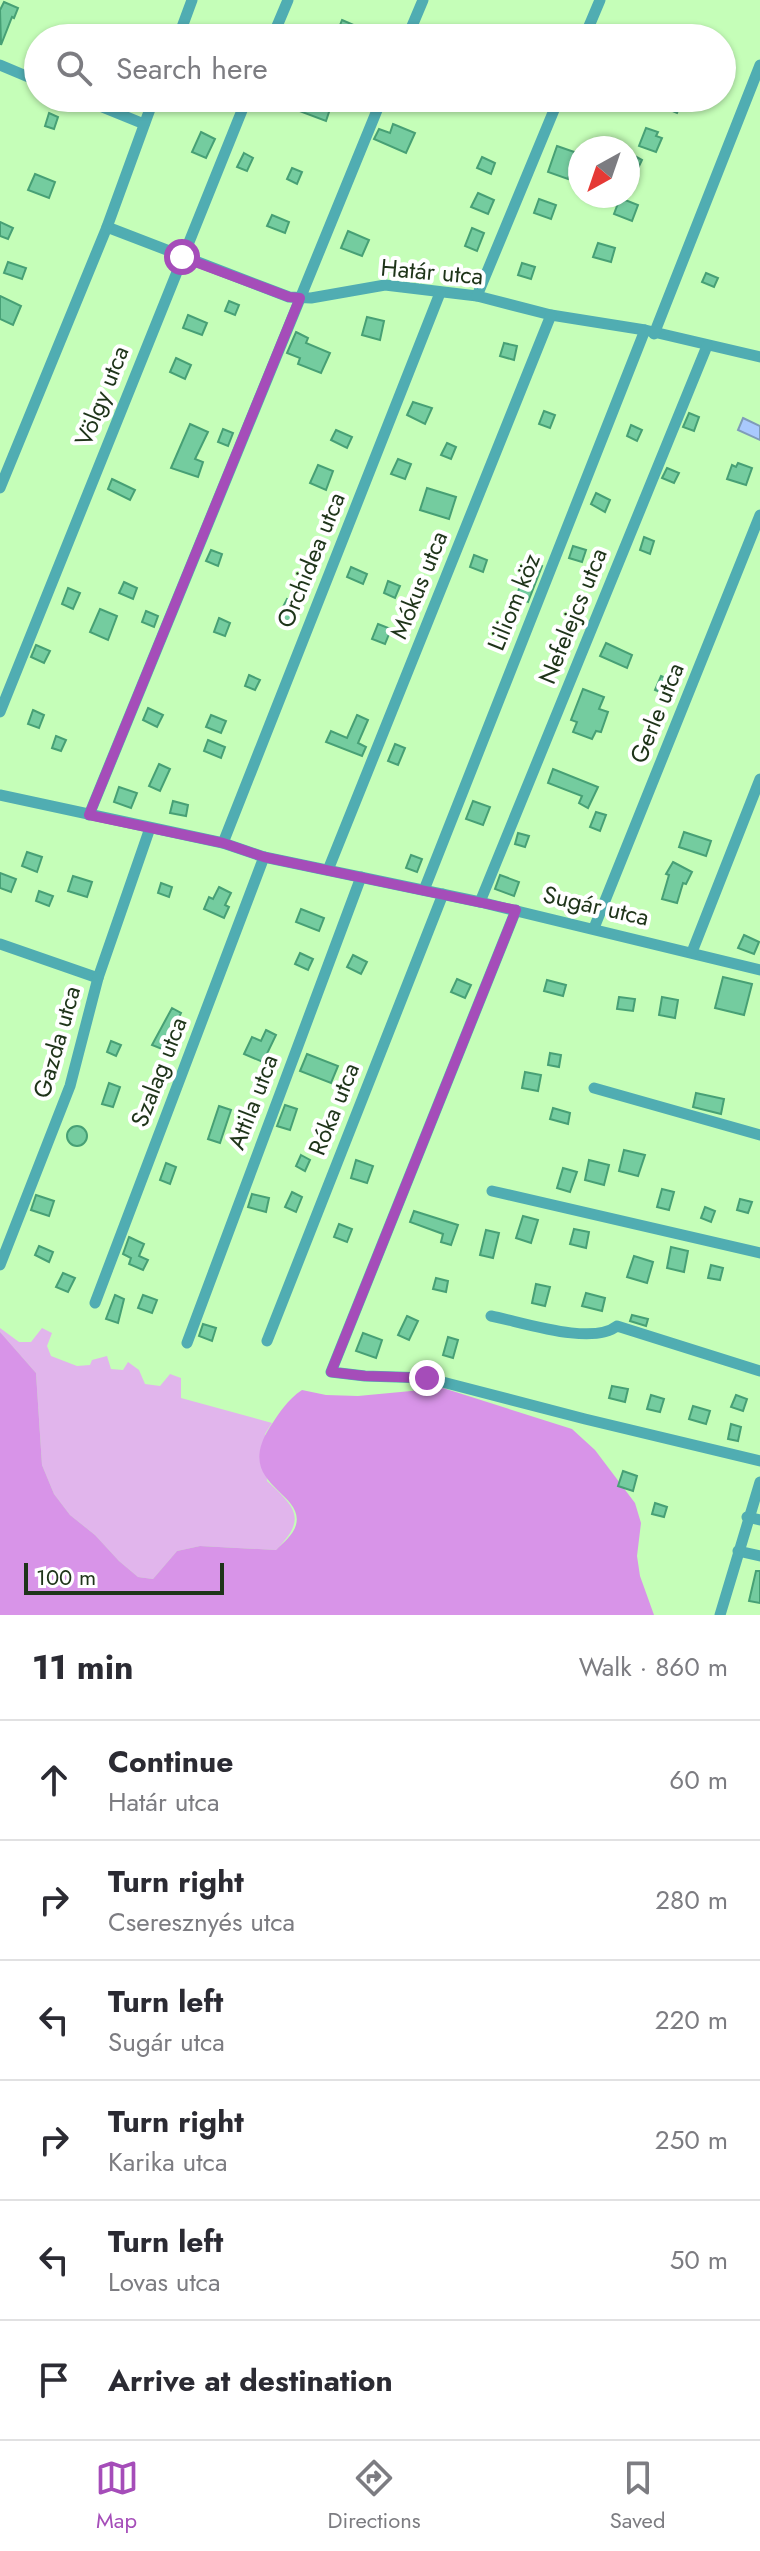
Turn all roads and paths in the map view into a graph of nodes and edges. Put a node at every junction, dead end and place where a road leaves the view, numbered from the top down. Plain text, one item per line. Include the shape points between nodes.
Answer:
1 (192, 0) edge
2 (288, 0) edge
3 (423, 0) edge
4 (600, 0) edge
5 (183, 24) edge
6 (278, 24) edge
7 (413, 24) edge
8 (590, 24) edge
9 (0, 65) edge
10 (760, 65) edge
11 (24, 75) edge
12 (114, 112) edge
13 (149, 112) edge
14 (241, 112) edge
15 (376, 112) edge
16 (553, 112) edge
17 (144, 124) junction
18 (107, 227) junction
19 (182, 257) junction
20 (440, 293) junction
21 (477, 296) junction
22 (300, 298) junction
23 (551, 315) junction
24 (650, 332) junction
25 (707, 346) junction
26 (760, 357) edge
27 (0, 488) edge
28 (760, 515) edge
29 (0, 712) edge
30 (760, 779) edge
31 (0, 795) edge
32 (89, 815) junction
33 (150, 828) junction
34 (223, 843) junction
35 (264, 857) junction
36 (328, 870) junction
37 (361, 877) junction
38 (424, 890) junction
39 (443, 894) junction
40 (480, 902) junction
41 (516, 910) junction
42 (594, 928) junction
43 (0, 944) edge
44 (692, 952) junction
45 (760, 970) edge
46 (98, 978) junction
47 (594, 1088) dead end
48 (760, 1135) edge
49 (492, 1191) dead end
50 (760, 1253) edge
51 (0, 1265) edge
52 (95, 1303) dead end
53 (491, 1316) dead end
54 (267, 1341) dead end
55 (187, 1343) dead end
56 (760, 1371) edge
57 (760, 1461) edge
58 (760, 1482) edge
59 (747, 1517) junction
60 (760, 1520) edge
61 (738, 1551) junction
62 (760, 1556) edge
63 (720, 1615) edge

1 - 5 street
2 - 6 street
3 - 7 street
4 - 8 street
9 - 11 street
10 - 24 street, Liliom köz
12 - 17 street
13 - 17 street
14 - 19 street, Völgy utca
15 - 22 street
16 - 21 street
17 - 18 street
18 - 19 street, Határ utca
18 - 27 street
19 - 22 street, Határ utca
19 - 29 street, Völgy utca
20 - 21 street, Határ utca
20 - 22 street, Határ utca via 385,285
20 - 34 street, Orchidea utca
21 - 23 street, Határ utca
22 - 32 street
23 - 24 street, Határ utca
23 - 36 street, Mókus utca
24 - 25 street, Határ utca
24 - 38 street, Liliom köz
25 - 26 street, Határ utca
25 - 40 street, Nefelejcs utca
28 - 42 street, Gerle utca
30 - 44 street
31 - 32 street, Sugár utca
32 - 33 street, Sugár utca
33 - 34 street, Sugár utca
33 - 46 street, Gazda utca
34 - 35 street, Sugár utca
35 - 36 street, Sugár utca
35 - 52 street, Szalag utca
36 - 37 street, Sugár utca
37 - 38 street, Sugár utca
37 - 55 street, Attila utca
38 - 39 street, Sugár utca
39 - 40 street, Sugár utca
39 - 54 street, Róka utca
40 - 41 street, Sugár utca
41 - 42 street, Sugár utca
41 - 57 street via 331,1372 427,1378
42 - 44 street, Sugár utca
43 - 46 street
44 - 45 street, Sugár utca
46 - 51 street, Gazda utca via 70,1086
47 - 48 street
49 - 50 street
53 - 56 street via 585,1335 617,1326
58 - 59 street
59 - 60 street
59 - 61 street
61 - 62 street
61 - 63 street

